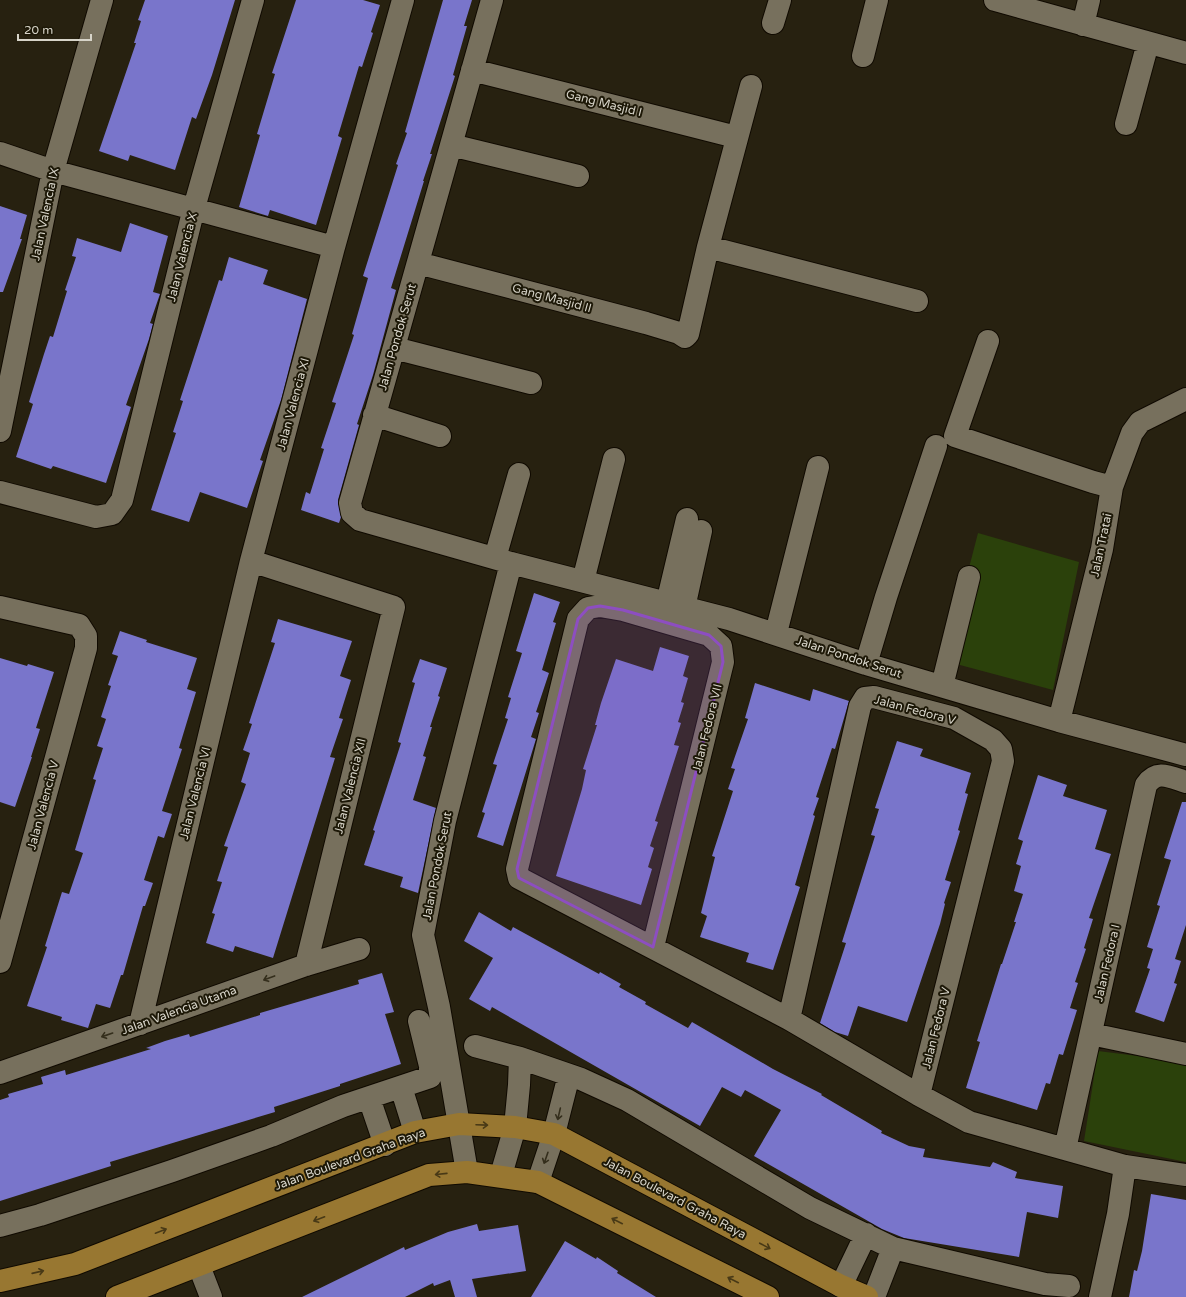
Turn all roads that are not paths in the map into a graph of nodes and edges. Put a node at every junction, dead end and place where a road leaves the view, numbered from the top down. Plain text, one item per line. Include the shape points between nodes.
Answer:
1 (102, 0) edge
2 (253, 0) edge
3 (403, 0) edge
4 (492, 0) edge
5 (780, 0) edge
6 (877, 0) edge
7 (1089, 0) edge
8 (1006, 2) edge
9 (773, 23) dead end
10 (1082, 25) junction
11 (1148, 43) junction
12 (1186, 53) edge
13 (863, 56) dead end
14 (472, 70) junction
15 (751, 86) dead end
16 (1126, 124) dead end
17 (736, 137) junction
18 (451, 145) junction
19 (0, 153) edge
20 (53, 171) junction
21 (578, 176) dead end
22 (194, 208) junction
23 (334, 247) junction
24 (708, 247) junction
25 (418, 263) junction
26 (917, 301) dead end
27 (988, 341) dead end
28 (394, 348) junction
29 (531, 383) dead end
30 (1186, 399) edge
31 (374, 415) junction
32 (0, 431) edge
33 (440, 436) dead end
34 (936, 446) dead end
35 (614, 459) dead end
36 (818, 467) dead end
37 (519, 474) dead end
38 (1112, 487) junction
39 (0, 492) edge
40 (694, 525) dead end
41 (251, 561) junction
42 (503, 561) junction
43 (969, 577) dead end
44 (583, 581) junction
45 (675, 605) junction
46 (0, 607) edge
47 (776, 633) junction
48 (866, 664) junction
49 (942, 686) junction
50 (1059, 721) junction
51 (1186, 755) edge
52 (1186, 782) edge
53 (653, 947) junction
54 (360, 949) dead end
55 (0, 962) edge
56 (306, 965) junction
57 (789, 1019) junction
58 (419, 1021) dead end
59 (140, 1024) junction
60 (1091, 1034) junction
61 (475, 1046) dead end
62 (1186, 1054) edge
63 (520, 1058) junction
64 (0, 1073) edge
65 (569, 1075) junction
66 (401, 1087) junction
67 (919, 1095) junction
68 (368, 1098) junction
69 (459, 1124) junction
70 (515, 1127) junction
71 (416, 1132) junction
72 (554, 1134) junction
73 (386, 1145) junction
74 (1064, 1149) junction
75 (1125, 1166) junction
76 (467, 1172) junction
77 (501, 1175) junction
78 (1186, 1175) edge
79 (538, 1182) junction
80 (0, 1226) edge
81 (866, 1234) junction
82 (893, 1248) junction
83 (199, 1266) junction
84 (0, 1281) edge
85 (841, 1286) junction
86 (1069, 1286) dead end
87 (117, 1297) edge
88 (211, 1297) edge
89 (768, 1297) edge
90 (866, 1297) edge
91 (874, 1297) edge
92 (1100, 1297) edge

1 - 20 street, Jalan Valencia IX
2 - 22 street, Jalan Valencia X
3 - 23 street, Jalan Valencia XI
4 - 14 street, Jalan Pondok Serut
5 - 9 street
6 - 13 street
7 - 10 street
8 - 10 street
10 - 11 street
11 - 12 street
11 - 16 street
14 - 17 street, Gang Masjid I
14 - 18 street, Jalan Pondok Serut
15 - 17 street
17 - 24 street
18 - 21 street
18 - 25 street, Jalan Pondok Serut
19 - 20 street
20 - 22 street
20 - 32 street, Jalan Valencia IX
22 - 23 street
22 - 39 street, Jalan Valencia X via 122,500 112,514 96,517
23 - 41 street, Jalan Valencia XI
24 - 25 street, Gang Masjid II via 688,334 685,337 646,323
24 - 26 street
25 - 28 street, Jalan Pondok Serut
27 - 38 street via 956,436
28 - 29 street
28 - 31 street, Jalan Pondok Serut
30 - 38 street, Jalan Tratai via 1140,422 1132,433
31 - 33 street
31 - 42 street, Jalan Pondok Serut via 350,502 352,513 360,520
34 - 48 street
35 - 44 street
36 - 47 street
37 - 42 street
38 - 50 street, Jalan Tratai via 1102,549
40 - 45 street
41 - 56 street, Jalan Valencia XII via 394,607
41 - 59 street, Jalan Valencia VI
42 - 44 street, Jalan Pondok Serut
42 - 69 street, Jalan Pondok Serut via 445,821 423,935 439,1007
43 - 49 street
44 - 45 street, Jalan Pondok Serut
45 - 47 street, Jalan Pondok Serut
46 - 55 street, Jalan Valencia V via 79,625 86,636 86,648
47 - 48 street, Jalan Pondok Serut
48 - 49 street, Jalan Pondok Serut
49 - 50 street, Jalan Pondok Serut
50 - 51 street, Jalan Pondok Serut
52 - 60 street, Jalan Fedora I via 1161,775 1151,778 1146,785
53 - 53 street, Jalan Fedora VII via 519,878 517,869 578,619 588,608 600,606 623,610 709,635 721,646 723,662
53 - 57 street
54 - 56 street, Jalan Valencia Utama
56 -> 59 street, Jalan Valencia Utama
57 - 67 street
57 - 67 street, Jalan Fedora V via 860,706 865,698 874,697 954,718 993,740 1001,749 1003,761
58 - 66 street via 430,1066 430,1077
59 -> 64 street, Jalan Valencia Utama
60 - 62 street
60 - 74 street, Jalan Fedora I
61 - 63 street
63 - 65 street
63 - 70 street
65 -> 72 street
65 - 81 street via 627,1100 810,1208
66 - 68 street
66 - 71 street
67 - 74 street via 969,1122
68 - 73 street
68 - 80 street via 172,1171
69 -> 70 main road, Jalan Boulevard Graha Raya
69 - 71 main road, Jalan Boulevard Graha Raya
69 - 76 street, Jalan Pondok Serut
70 - 72 main road, Jalan Boulevard Graha Raya
70 - 77 street
71 - 73 main road, Jalan Boulevard Graha Raya
72 -> 79 street
72 -> 85 main road, Jalan Boulevard Graha Raya
84 -> 73 main road, Jalan Boulevard Graha Raya via 75,1264
74 - 75 street
75 - 78 street
75 - 92 street via 1118,1214
76 - 77 main road
76 -> 83 main road via 429,1175
77 - 79 main road
89 -> 79 main road
81 - 82 street
81 - 85 street
82 - 86 street via 1045,1284
82 - 91 street
83 - 87 main road
83 - 88 street
85 - 90 main road, Jalan Boulevard Graha Raya

